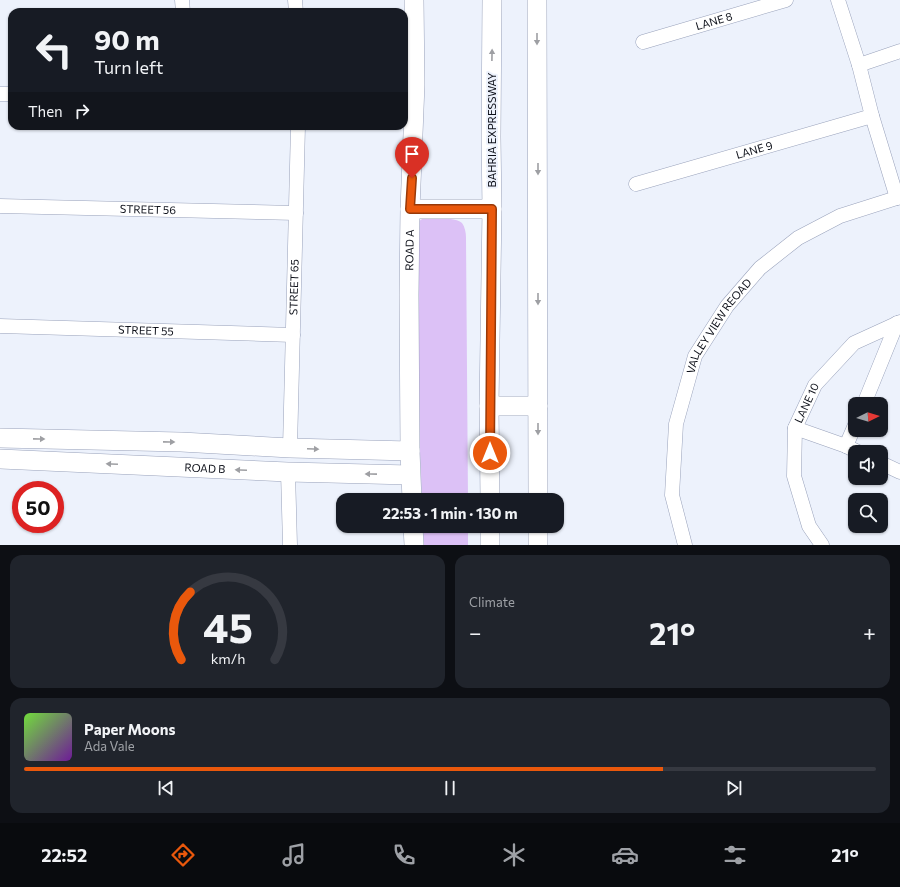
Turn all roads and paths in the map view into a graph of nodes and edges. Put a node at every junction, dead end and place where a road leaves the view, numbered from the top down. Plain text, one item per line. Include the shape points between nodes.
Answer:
1 (414, 0) edge
2 (492, 0) edge
3 (537, 0) edge
4 (786, 0) edge
5 (838, 0) edge
6 (410, 25) edge
7 (643, 42) dead end
8 (900, 51) edge
9 (859, 65) junction
10 (872, 116) junction
11 (298, 130) edge
12 (636, 184) dead end
13 (898, 198) edge
14 (0, 206) edge
15 (410, 209) junction
16 (492, 209) junction
17 (296, 213) junction
18 (899, 323) edge
19 (0, 326) edge
20 (293, 335) junction
21 (867, 397) edge
22 (489, 406) junction
23 (538, 406) junction
24 (795, 428) junction
25 (0, 438) edge
26 (290, 448) junction
27 (848, 448) edge
28 (410, 451) junction
29 (0, 459) edge
30 (888, 466) edge
31 (288, 472) junction
32 (900, 472) edge
33 (410, 475) junction
34 (411, 493) edge
35 (490, 493) edge
36 (538, 493) edge
37 (413, 533) edge
38 (490, 533) edge
39 (538, 533) edge
40 (290, 545) edge
41 (414, 545) edge
42 (490, 545) edge
43 (538, 545) edge
44 (685, 545) edge
45 (822, 545) edge

1 - 6 main road, ROAD A
16 -> 2 main road, BAHRIA EXPRESSWAY
3 -> 23 main road
4 - 7 street, LANE 8
5 - 9 street
6 - 15 main road, ROAD A via 415,84
8 - 9 street
9 - 10 street
10 - 12 street, LANE 9
10 - 13 street
11 - 17 street, STREET 65
13 - 44 street, VALLEY VIEW REOAD via 840,216 798,238 760,268 727,306 695,356 676,424 672,494
14 - 17 street, STREET 56
15 - 16 main road
15 - 28 main road, ROAD A
16 - 22 main road, BAHRIA EXPRESSWAY
17 - 20 street, STREET 65
18 - 21 street
18 - 24 street, LANE 10 via 854,343 815,385
19 - 20 street, STREET 55
20 - 26 street, STREET 65
22 - 23 main road
22 - 35 main road, BAHRIA EXPRESSWAY
23 -> 36 main road
24 - 27 street
24 - 45 street, LANE 10 via 794,476 808,526
25 -> 26 main road via 181,442
26 -> 28 main road
28 - 33 main road, ROAD A
31 -> 29 main road, ROAD B
30 - 32 street
33 -> 31 main road, ROAD B
31 - 40 street
33 - 34 main road, ROAD A
37 - 41 main road
38 - 42 main road
39 - 43 main road

